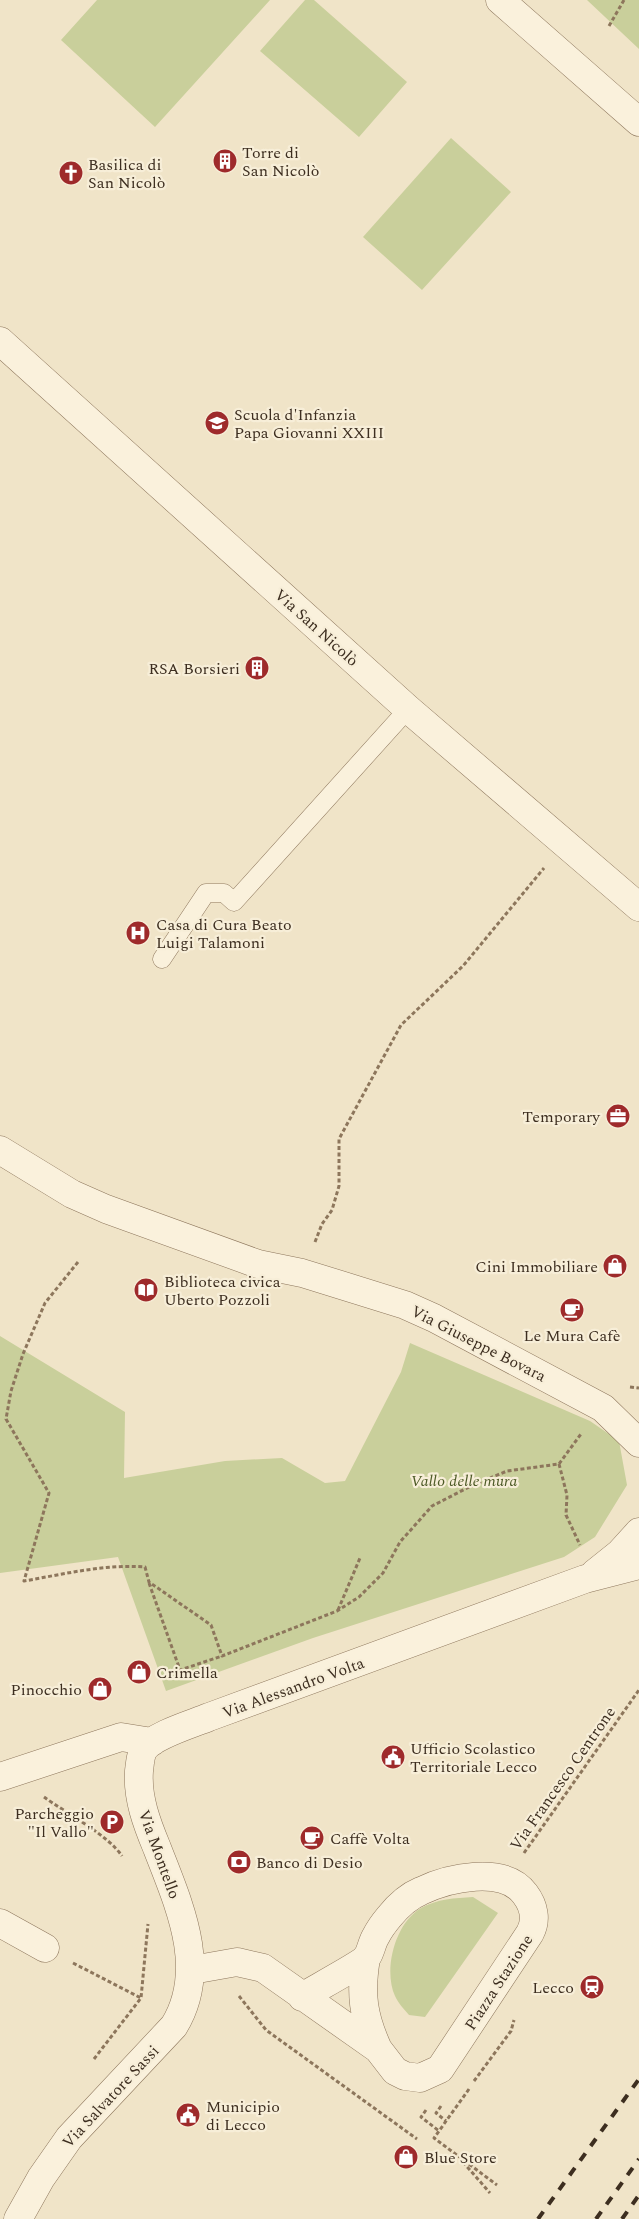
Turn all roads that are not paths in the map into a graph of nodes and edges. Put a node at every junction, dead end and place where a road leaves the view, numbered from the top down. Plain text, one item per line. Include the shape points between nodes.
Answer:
1 (500, 0) edge
2 (639, 122) edge
3 (0, 341) edge
4 (408, 709) junction
5 (639, 907) edge
6 (162, 959) dead end
7 (0, 1150) edge
8 (639, 1443) edge
9 (639, 1532) edge
10 (639, 1565) edge
11 (585, 1579) junction
12 (152, 1742) junction
13 (5, 1775) edge
14 (0, 1923) edge
15 (45, 1948) road end
16 (366, 1958) junction
17 (192, 1970) junction
18 (302, 1997) junction
19 (378, 2049) junction
20 (18, 2219) edge

1 - 2 street
3 - 4 street, Via San Nicolò
4 - 5 street, Via San Nicolò
4 - 6 lane via 234,902 224,893 206,893
7 - 8 street, Via Giuseppe Bovara via 72,1194 106,1209 258,1264 302,1273 406,1305 603,1408
9 - 11 street, Via Alessandro Volta via 609,1563
10 - 11 street, Via Alessandro Volta
11 - 12 street, Via Alessandro Volta via 208,1717
12 - 13 street via 121,1737
12 - 17 street, Via Montello via 144,1749 140,1762 142,1805 180,1910
14 - 15 street
16 - 18 street
16 - 19 street, Piazza Stazione via 362,1984 364,2011
16 - 19 street, Piazza Stazione via 376,1936 403,1903 420,1891 451,1879 473,1876 505,1880 525,1894 535,1918 534,1926 440,2068 427,2076 412,2078 395,2071
17 - 18 street, Piazza Stazione via 237,1962 263,1968
17 - 20 street, Via Salvatore Sassi via 186,2001 174,2026 69,2138
18 - 19 street, Piazza Stazione

